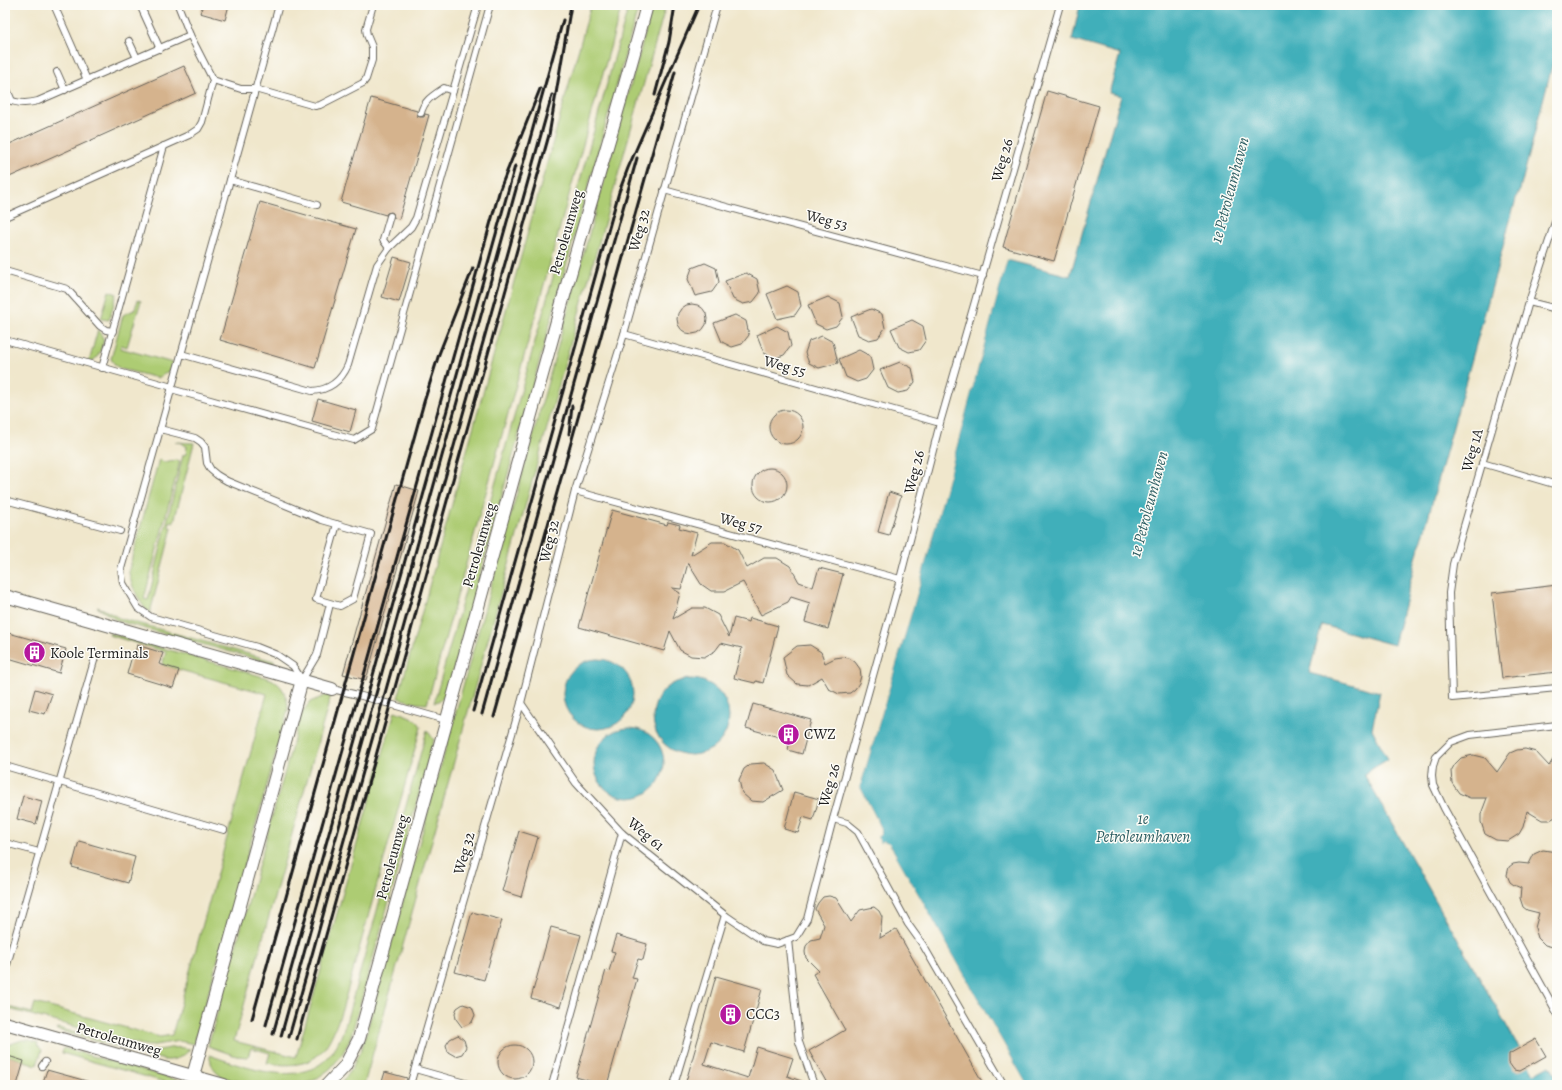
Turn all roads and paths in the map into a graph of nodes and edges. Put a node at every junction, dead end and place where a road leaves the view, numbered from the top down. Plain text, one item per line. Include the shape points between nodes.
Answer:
1 (54, 5) edge
2 (140, 5) edge
3 (178, 5) edge
4 (279, 5) edge
5 (373, 5) edge
6 (478, 5) edge
7 (490, 5) edge
8 (647, 5) edge
9 (717, 5) edge
10 (1060, 5) edge
11 (190, 35) junction
12 (129, 41) dead end
13 (160, 48) junction
14 (137, 58) junction
15 (57, 72) dead end
16 (87, 80) junction
17 (213, 80) junction
18 (5, 85) edge
19 (255, 89) junction
20 (65, 90) junction
21 (453, 91) junction
22 (5, 98) edge
23 (12, 101) junction
24 (421, 113) dead end
25 (164, 146) junction
26 (230, 180) junction
27 (664, 190) junction
28 (317, 206) dead end
29 (390, 216) dead end
30 (1557, 216) edge
31 (5, 217) edge
32 (389, 248) junction
33 (5, 271) edge
34 (983, 276) junction
35 (1529, 302) junction
36 (1557, 309) edge
37 (113, 331) junction
38 (624, 334) junction
39 (5, 340) edge
40 (181, 354) junction
41 (102, 368) junction
42 (171, 388) junction
43 (940, 422) junction
44 (160, 429) junction
45 (1482, 463) junction
46 (1557, 485) edge
47 (575, 491) junction
48 (5, 500) edge
49 (337, 524) junction
50 (120, 531) dead end
51 (900, 579) junction
52 (5, 596) edge
53 (330, 604) junction
54 (96, 654) dead end
55 (302, 680) junction
56 (1557, 688) edge
57 (332, 689) joint
58 (520, 703) junction
59 (446, 720) junction
60 (1557, 725) edge
61 (5, 766) edge
62 (59, 782) junction
63 (833, 819) junction
64 (224, 830) dead end
65 (622, 833) junction
66 (5, 843) edge
67 (39, 852) junction
68 (725, 915) junction
69 (788, 940) junction
70 (5, 972) edge
71 (1557, 1014) edge
72 (5, 1023) edge
73 (415, 1069) junction
74 (193, 1076) junction
75 (208, 1083) edge
76 (224, 1085) edge
77 (327, 1085) edge
78 (410, 1085) edge
79 (472, 1085) edge
80 (552, 1085) edge
81 (674, 1085) edge
82 (814, 1085) edge
83 (1004, 1085) edge

1 - 16 lane
2 - 13 lane
3 - 11 lane
4 - 19 lane
5 - 19 lane via 366,29 372,47 372,60 363,83 315,106
6 - 21 lane
7 - 42 lane via 372,429 354,440
8 - 59 street, Petroleumweg
9 - 27 lane, Weg 32
10 - 34 lane, Weg 26
11 - 13 lane
11 - 17 lane
12 - 14 lane
13 - 14 lane
14 - 16 lane
15 - 20 lane
16 - 20 lane
17 - 19 lane via 241,89
17 - 25 lane via 198,129 189,136
18 - 23 lane
19 - 26 lane
20 - 23 lane via 30,104
21 - 24 lane via 444,88 427,101
21 - 32 lane via 416,218 411,227
22 - 23 lane
25 - 31 lane
25 - 37 lane
26 - 28 lane
26 - 40 lane
27 - 34 lane, Weg 53
27 - 38 lane, Weg 32
29 - 32 lane via 383,240
30 - 35 lane, Weg 1A
32 - 40 lane via 377,265 346,369 330,387 312,391
33 - 37 lane via 67,289 100,326
34 - 43 lane, Weg 26
35 - 36 lane
35 - 45 lane, Weg 1A
37 - 41 lane
38 - 43 lane, Weg 55
38 - 47 lane, Weg 32
39 - 41 lane
40 - 42 lane
41 - 42 lane
42 - 44 lane
43 - 51 lane, Weg 26
44 - 49 lane via 201,442 205,447 207,463 211,470 227,481 310,516
44 - 55 lane via 121,569 123,583 138,608 151,617 257,647 293,666
45 - 46 lane
45 - 56 lane, Weg 1A via 1453,564 1449,592 1452,698
47 - 51 lane, Weg 57
47 - 58 lane, Weg 32
48 - 50 lane
49 - 53 lane via 316,599
49 - 53 lane via 371,534 353,599 340,606
51 - 63 lane, Weg 26
52 - 55 street
53 - 55 lane via 317,655
54 - 62 lane
55 - 57 street
55 - 74 street
57 - 59 lane
58 - 65 lane, Weg 61 via 576,783
58 - 73 lane, Weg 32
59 - 77 street, Petroleumweg via 359,1039 345,1066
60 - 71 lane via 1470,736 1451,742 1436,757 1432,776 1444,808
61 - 62 lane
62 - 64 lane
62 - 67 lane
63 - 69 lane, Weg 26 via 807,920 796,937
63 - 83 lane via 847,823 858,832 908,924 923,945
65 - 68 lane, Weg 61
65 - 80 lane
66 - 67 lane
67 - 70 lane
68 - 69 lane, Weg 61 via 763,941 778,944
68 - 81 lane
69 - 82 lane via 799,1042
72 - 74 street, Petroleumweg
73 - 78 lane, Weg 32
73 - 79 lane
74 - 75 street, Petroleumweg
75 - 76 street, Petroleumweg

